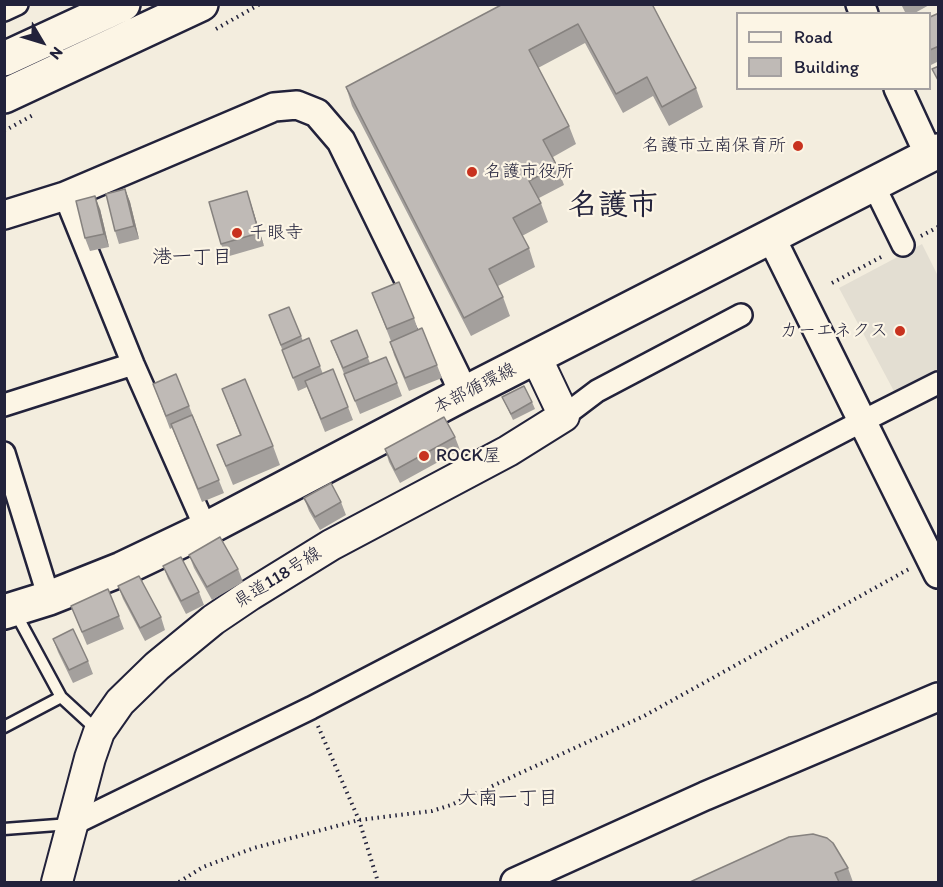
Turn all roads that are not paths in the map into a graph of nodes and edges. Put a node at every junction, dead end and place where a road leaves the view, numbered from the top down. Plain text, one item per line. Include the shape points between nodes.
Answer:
1 (17, 4) edge
2 (123, 4) edge
3 (201, 4) edge
4 (4, 10) edge
5 (87, 12) edge
6 (4, 58) edge
7 (899, 90) edge
8 (4, 96) edge
9 (934, 153) edge
10 (873, 184) junction
11 (65, 196) junction
12 (4, 215) edge
13 (771, 237) junction
14 (903, 245) dead end
15 (741, 315) dead end
16 (537, 357) junction
17 (133, 364) junction
18 (939, 383) edge
19 (463, 394) junction
20 (4, 405) edge
21 (564, 416) junction
22 (864, 420) junction
23 (4, 453) edge
24 (206, 529) junction
25 (927, 570) edge
26 (49, 598) junction
27 (9, 611) edge
28 (61, 697) junction
29 (939, 697) edge
30 (4, 727) edge
31 (99, 732) junction
32 (73, 824) junction
33 (4, 829) edge
34 (57, 882) edge
35 (515, 882) edge

1 - 4 street
2 - 5 main road
3 - 8 main road
5 - 6 main road
7 - 9 street
9 - 10 main road, 本部循環線
10 - 13 main road, 本部循環線
10 - 14 street
11 - 12 street
11 - 17 street
11 - 19 street via 274,107 297,105 317,113 341,141
13 - 16 main road, 本部循環線
13 - 22 street
15 - 21 street via 597,391
16 - 19 main road, 本部循環線
16 - 21 main road
17 - 20 street
17 - 24 street
18 - 22 street
19 - 24 main road, 本部循環線
21 - 31 main road, 県道118号線 via 508,451 331,545 213,620 149,673 120,702
22 - 25 street
22 - 32 street via 311,708
23 - 26 street
24 - 26 main road, 本部循環線
26 - 27 main road, 本部循環線
27 - 28 lane
28 - 30 lane
28 - 31 lane
29 - 35 street
31 - 32 main road, 県道118号線
32 - 33 lane
32 - 34 main road, 県道118号線

